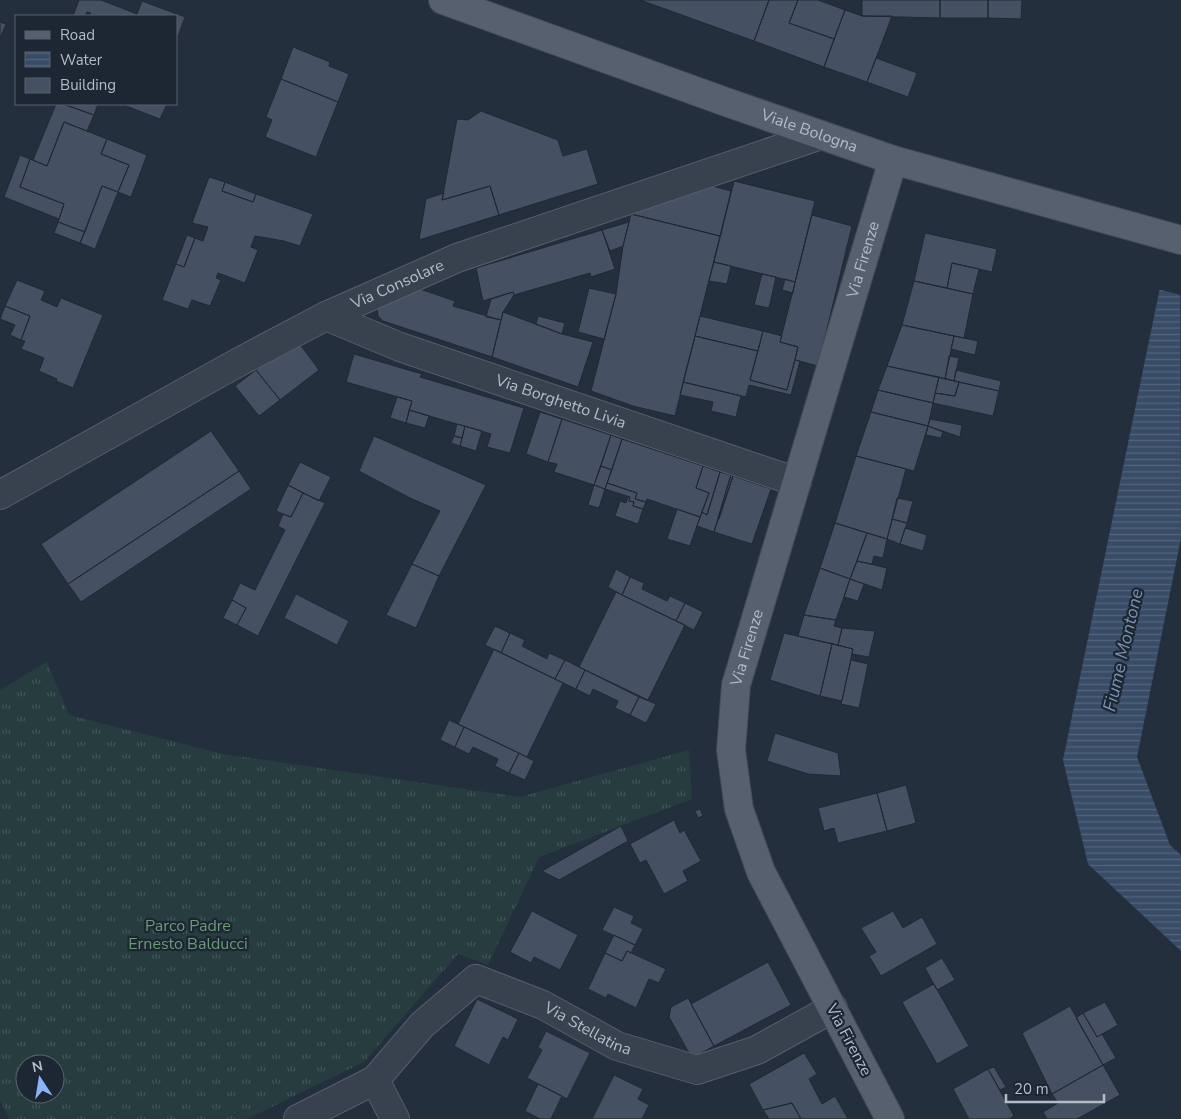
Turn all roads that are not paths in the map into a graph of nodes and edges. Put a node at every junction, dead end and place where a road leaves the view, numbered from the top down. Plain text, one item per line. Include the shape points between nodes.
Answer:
1 (443, 0) edge
2 (821, 135) junction
3 (894, 160) junction
4 (1181, 240) edge
5 (326, 316) junction
6 (797, 482) junction
7 (0, 495) edge
8 (832, 1008) junction
9 (375, 1080) junction
10 (298, 1119) edge
11 (395, 1119) edge
12 (890, 1119) edge

1 - 2 main road, Viale Bologna
2 - 3 main road, Viale Bologna
2 - 5 street, Via Consolare via 457,258
3 - 4 main road, Viale Bologna
3 - 6 main road, Via Firenze
5 - 6 street, Via Borghetto Livia via 400,347
5 - 7 street, Via Consolare
6 - 8 main road, Via Firenze via 736,685 731,750 739,809 761,872
8 - 9 street, Via Stellatina via 757,1050 698,1070 617,1046 543,1005 476,979 422,1025
8 - 12 main road, Via Firenze
9 - 10 street
9 - 11 street

